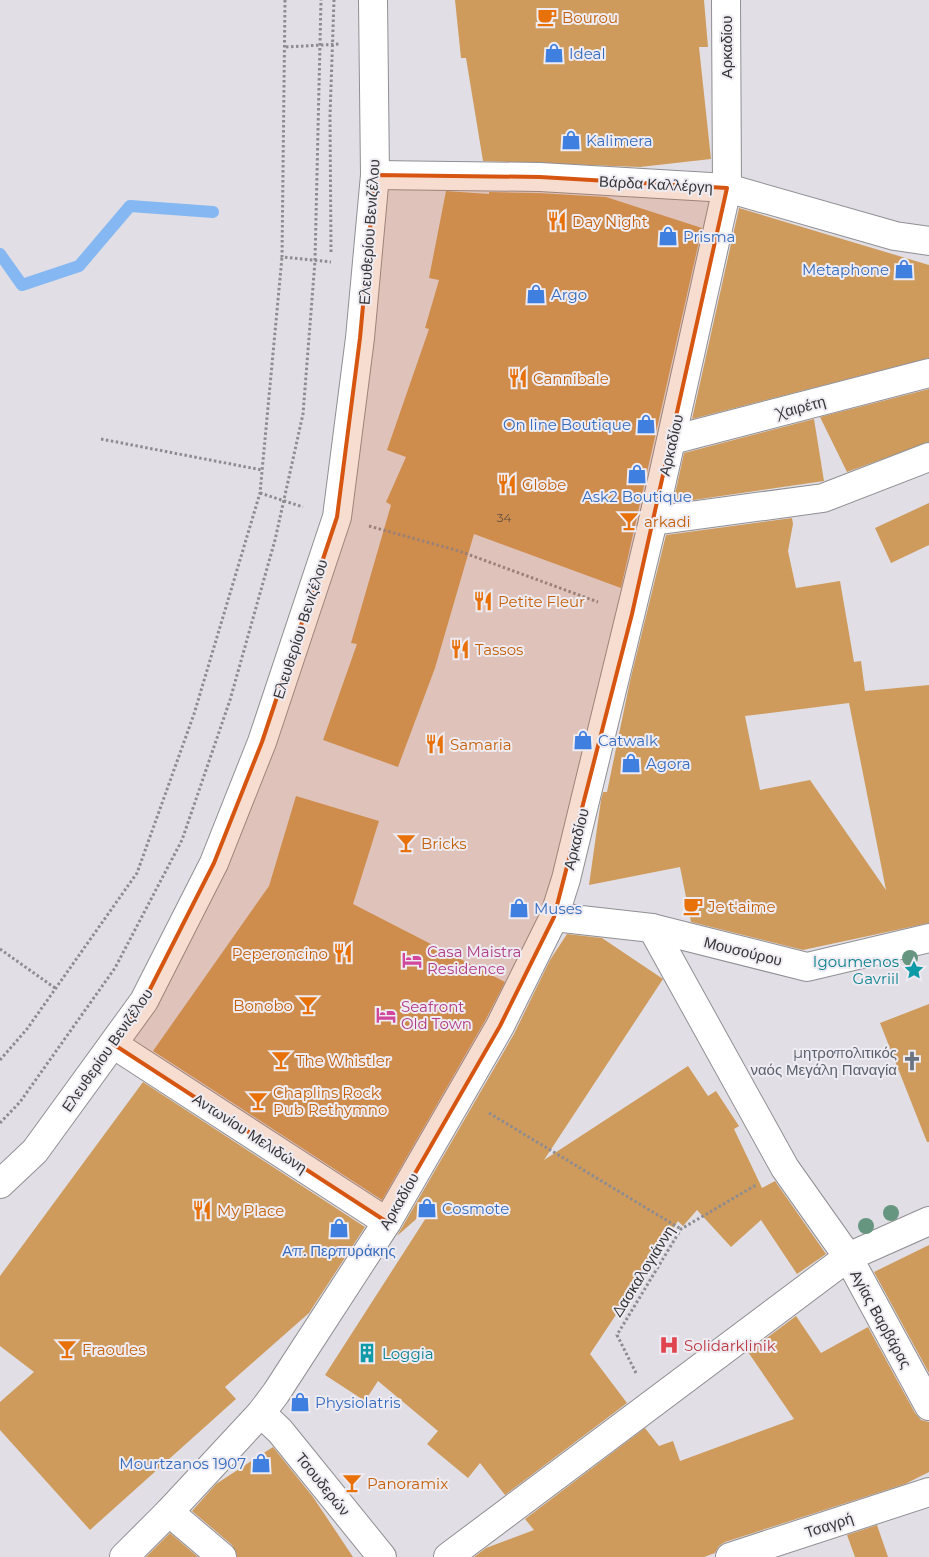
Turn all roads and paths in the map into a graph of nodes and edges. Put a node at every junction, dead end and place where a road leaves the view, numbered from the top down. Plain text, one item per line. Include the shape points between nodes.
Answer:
1 (284, 0) edge
2 (321, 0) edge
3 (334, 0) edge
4 (373, 0) edge
5 (726, 0) edge
6 (372, 44) junction
7 (332, 45) junction
8 (286, 47) junction
9 (376, 175) junction
10 (727, 188) junction
11 (929, 241) edge
12 (282, 257) junction
13 (330, 262) junction
14 (330, 271) dead end
15 (929, 373) edge
16 (101, 439) dead end
17 (672, 440) junction
18 (929, 457) edge
19 (262, 470) junction
20 (260, 493) junction
21 (305, 498) dead end
22 (304, 508) junction
23 (301, 517) dead end
24 (337, 517) junction
25 (654, 521) junction
26 (632, 614) junction
27 (554, 917) junction
28 (652, 928) junction
29 (929, 938) edge
30 (0, 950) edge
31 (55, 988) junction
32 (113, 1044) junction
33 (0, 1060) edge
34 (460, 1095) junction
35 (0, 1123) edge
36 (785, 1168) junction
37 (0, 1184) edge
38 (929, 1221) edge
39 (388, 1222) junction
40 (680, 1229) junction
41 (848, 1257) junction
42 (653, 1405) junction
43 (929, 1406) edge
44 (262, 1413) junction
45 (929, 1492) edge
46 (170, 1512) junction
47 (124, 1557) edge
48 (222, 1557) edge
49 (382, 1557) edge
50 (448, 1557) edge
51 (730, 1557) edge

1 - 8 path
2 - 35 path via 315,261 303,414 275,540 230,700 182,840 115,968 20,1102
3 - 7 path
4 - 6 street, Ελευθερίου Βενιζέλου
5 - 10 street, Αρκαδίου
6 - 7 path
6 - 9 street, Ελευθερίου Βενιζέλου
7 - 8 path
7 - 13 path
8 - 12 path
9 - 10 street, Βάρδα Καλλέργη via 540,177
9 - 24 street, Ελευθερίου Βενιζέλου via 360,338
10 - 11 street, Βάρδα Καλλέργη via 895,236
10 - 17 street, Αρκαδίου
12 - 13 path
12 - 19 path
13 - 14 path
15 - 17 street, Χαιρέτη
16 - 19 path
17 - 25 street, Αρκαδίου
18 - 25 street via 823,498
19 - 20 path
20 - 22 path
20 - 31 path via 194,714 137,873
21 - 22 path
22 - 23 path
22 - 24 path
24 - 26 path via 459,550
24 - 32 street, Ελευθερίου Βενιζέλου via 262,742 214,863 144,1001
25 - 26 street, Αρκαδίου
26 - 27 street, Αρκαδίου
27 - 28 street, Μουσούρου
27 - 34 street, Αρκαδίου via 500,1026
28 - 29 street, Μουσούρου via 807,967
28 - 36 street, Αγίας Βαρβάρας
30 - 31 path
31 - 33 path
32 - 37 street, Ελευθερίου Βενιζέλου via 35,1151
32 - 39 street, Αντωνίου Μελιδώνη
34 - 39 street, Αρκαδίου
34 - 40 path
36 - 40 path, Δασκαλογιάννη
36 - 41 street, Αγίας Βαρβάρας
38 - 41 street
39 - 44 street, Αρκαδίου
40 - 42 path, Δασκαλογιάννη via 617,1335
41 - 42 street
41 - 43 street, Αγίας Βαρβάρας
42 - 50 street
44 - 46 street, Αρκαδίου
44 - 49 street, Τσουδερών
45 - 51 street, Τσαγρή
46 - 47 street, Αρκαδίου
46 - 48 street

